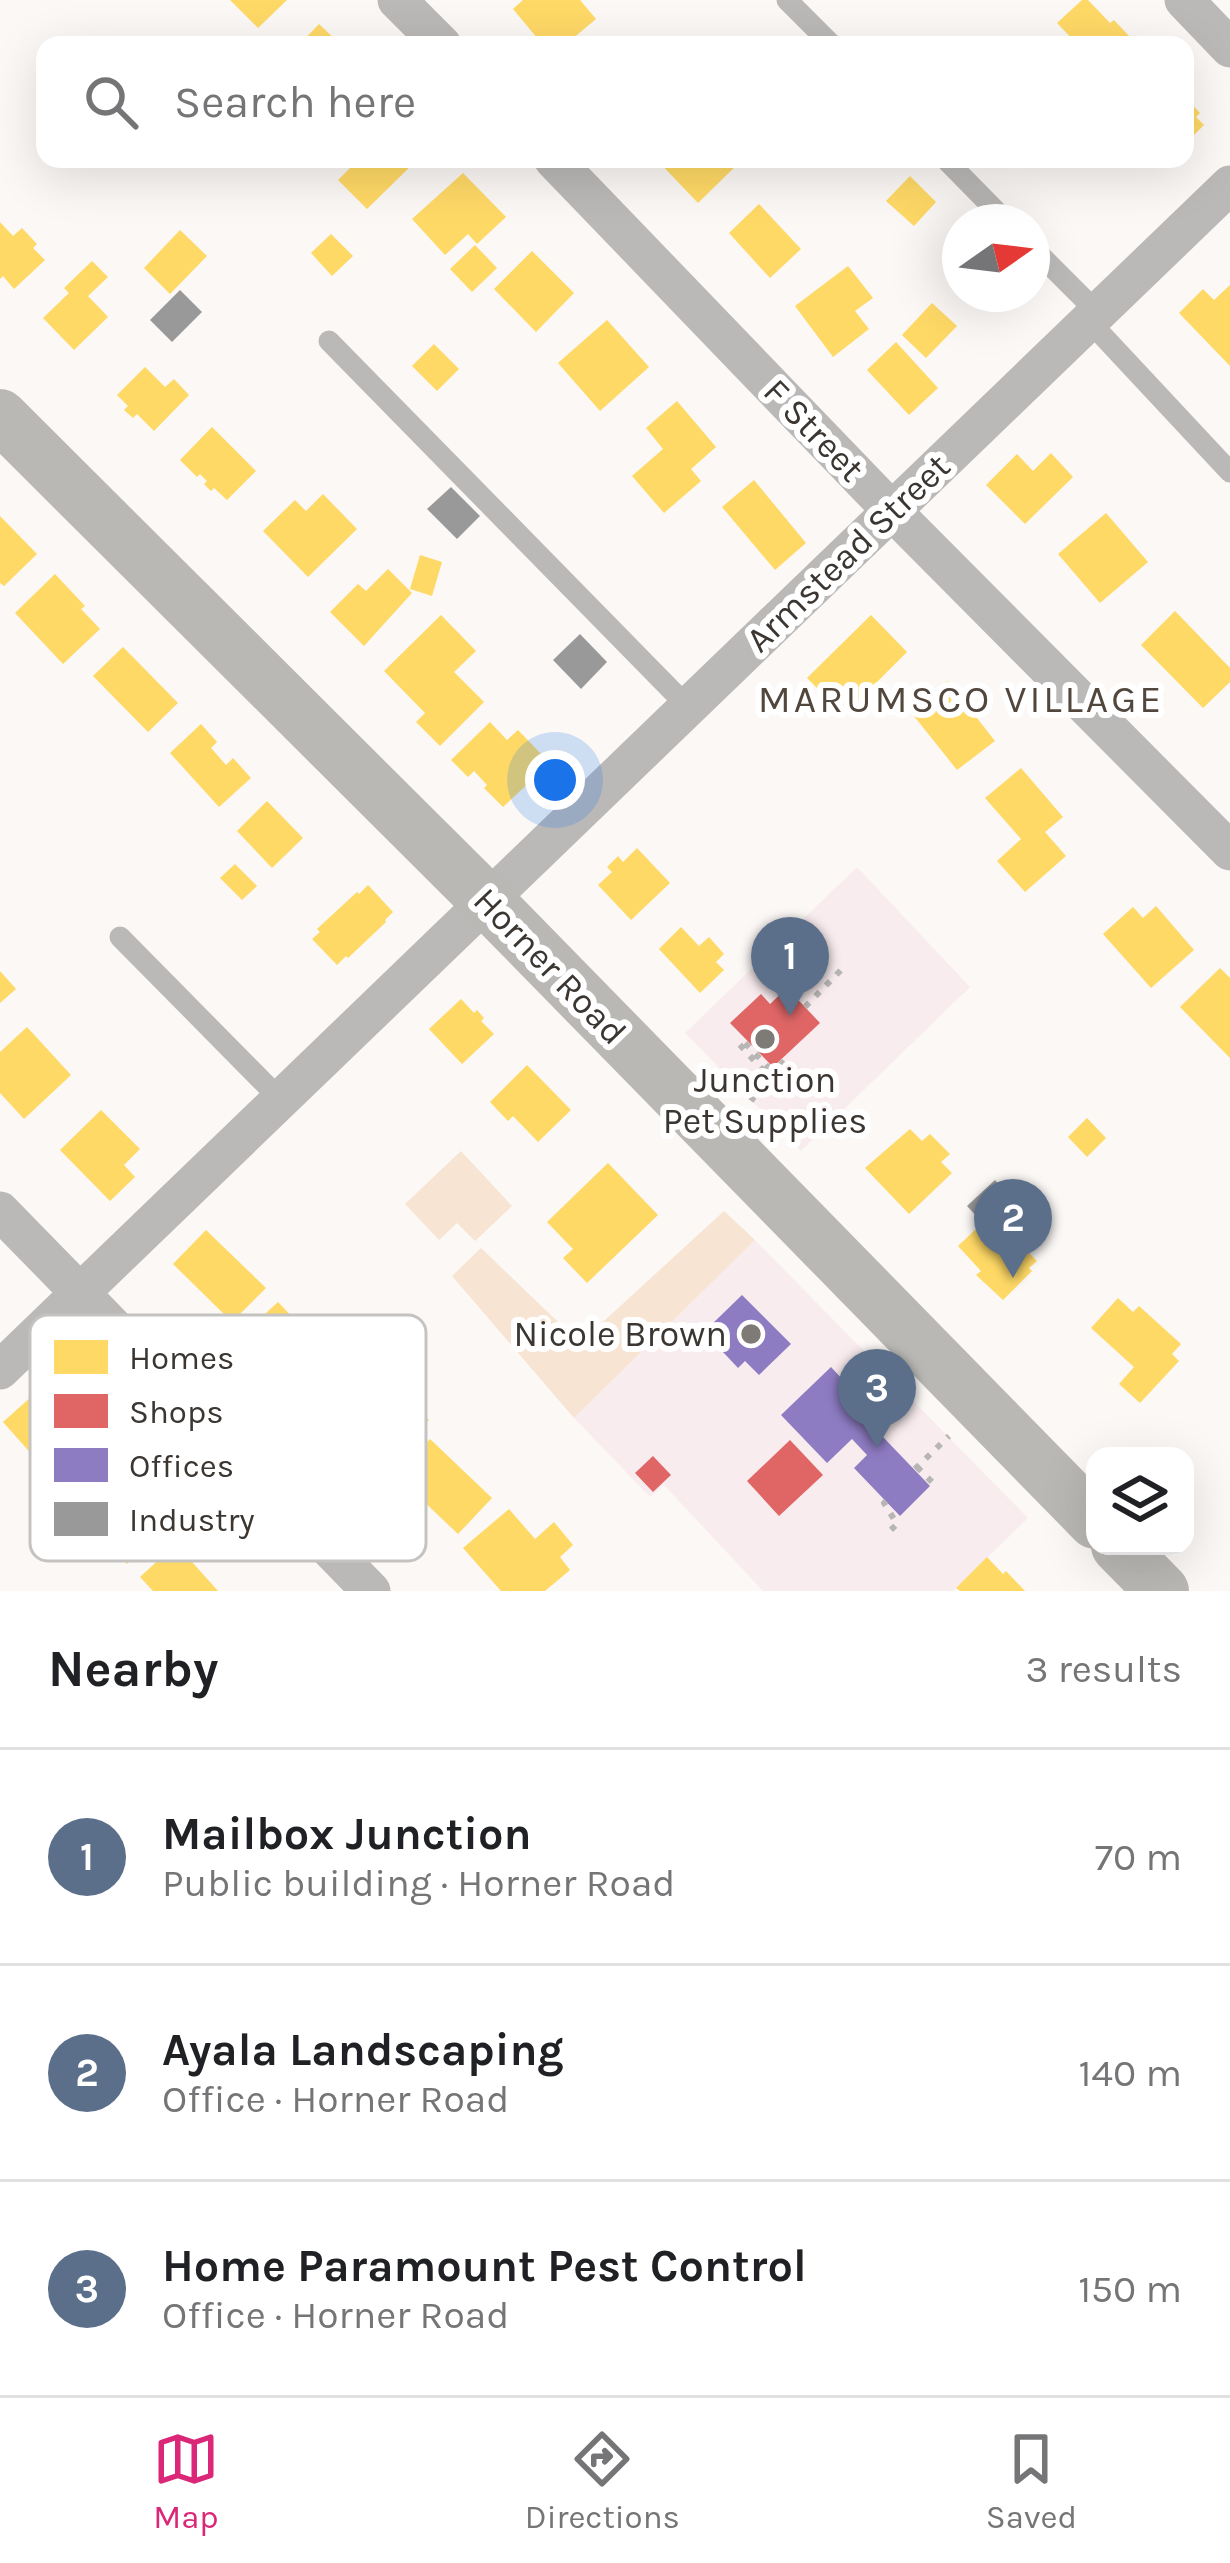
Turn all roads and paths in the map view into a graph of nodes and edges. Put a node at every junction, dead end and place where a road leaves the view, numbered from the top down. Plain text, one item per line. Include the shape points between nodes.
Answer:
1 (397, 0) edge
2 (787, 0) edge
3 (1184, 0) edge
4 (433, 36) edge
5 (823, 36) edge
6 (1230, 47) edge
7 (563, 168) edge
8 (954, 168) edge
9 (1230, 185) edge
10 (989, 204) edge
11 (1050, 268) edge
12 (1093, 317) junction
13 (329, 341) dead end
14 (0, 416) edge
15 (1230, 472) edge
16 (892, 511) junction
17 (688, 707) junction
18 (1230, 850) edge
19 (487, 901) junction
20 (120, 937) dead end
21 (843, 968) dead end
22 (805, 1006) dead end
23 (770, 1065) dead end
24 (772, 1080) dead end
25 (281, 1100) junction
26 (0, 1211) edge
27 (80, 1294) junction
28 (58, 1315) edge
29 (101, 1315) edge
30 (30, 1342) edge
31 (0, 1370) edge
32 (952, 1433) dead end
33 (932, 1482) dead end
34 (886, 1502) dead end
35 (1086, 1513) edge
36 (887, 1534) dead end
37 (1127, 1555) edge
38 (342, 1561) edge
39 (371, 1591) edge
40 (1162, 1591) edge

1 - 4 street
2 - 5 lane
3 - 6 street
7 - 16 street, F Street
8 - 10 lane
9 - 12 street, Armstead Street
11 - 12 lane
12 - 15 lane
12 - 16 street, Armstead Street
13 - 17 lane
14 - 19 main road, Horner Road
16 - 17 street, Armstead Street
16 - 18 street, F Street
17 - 19 street, Armstead Street
19 - 25 street, Armstead Street
19 - 35 main road, Horner Road
20 - 25 lane
21 - 22 path
23 - 24 path via 739,1044
25 - 27 street, Armstead Street
26 - 27 street
27 - 28 street, Armstead Street
27 - 29 street
30 - 31 street, Armstead Street
32 - 33 path via 916,1468
34 - 36 path via 897,1524
37 - 40 main road
38 - 39 street

